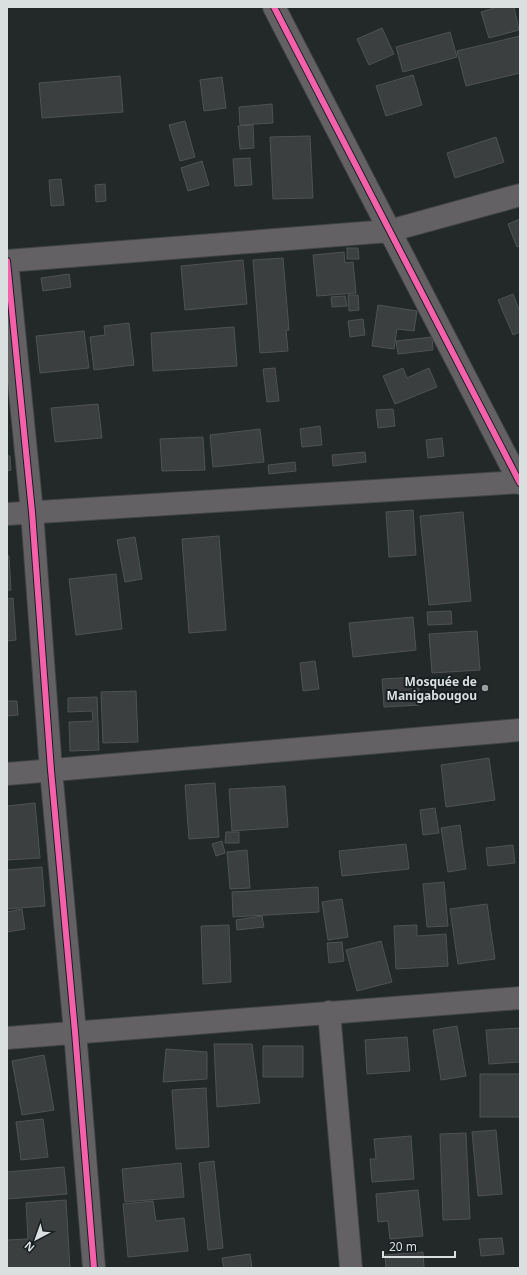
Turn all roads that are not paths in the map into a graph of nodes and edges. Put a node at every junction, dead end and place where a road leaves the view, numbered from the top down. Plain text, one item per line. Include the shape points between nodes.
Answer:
1 (274, 7) edge
2 (520, 195) edge
3 (389, 231) junction
4 (7, 261) edge
5 (520, 482) edge
6 (32, 512) junction
7 (7, 514) edge
8 (520, 730) edge
9 (51, 770) junction
10 (7, 774) edge
11 (520, 998) edge
12 (329, 1012) junction
13 (75, 1032) junction
14 (7, 1038) edge
15 (94, 1268) edge
16 (351, 1268) edge

1 - 3 street
2 - 3 street
3 - 4 street
3 - 5 street
4 - 6 street
5 - 6 street
6 - 7 street
6 - 9 street
8 - 9 street
9 - 10 street
9 - 13 street
11 - 12 street
12 - 13 street
12 - 16 street
13 - 14 street
13 - 15 street

